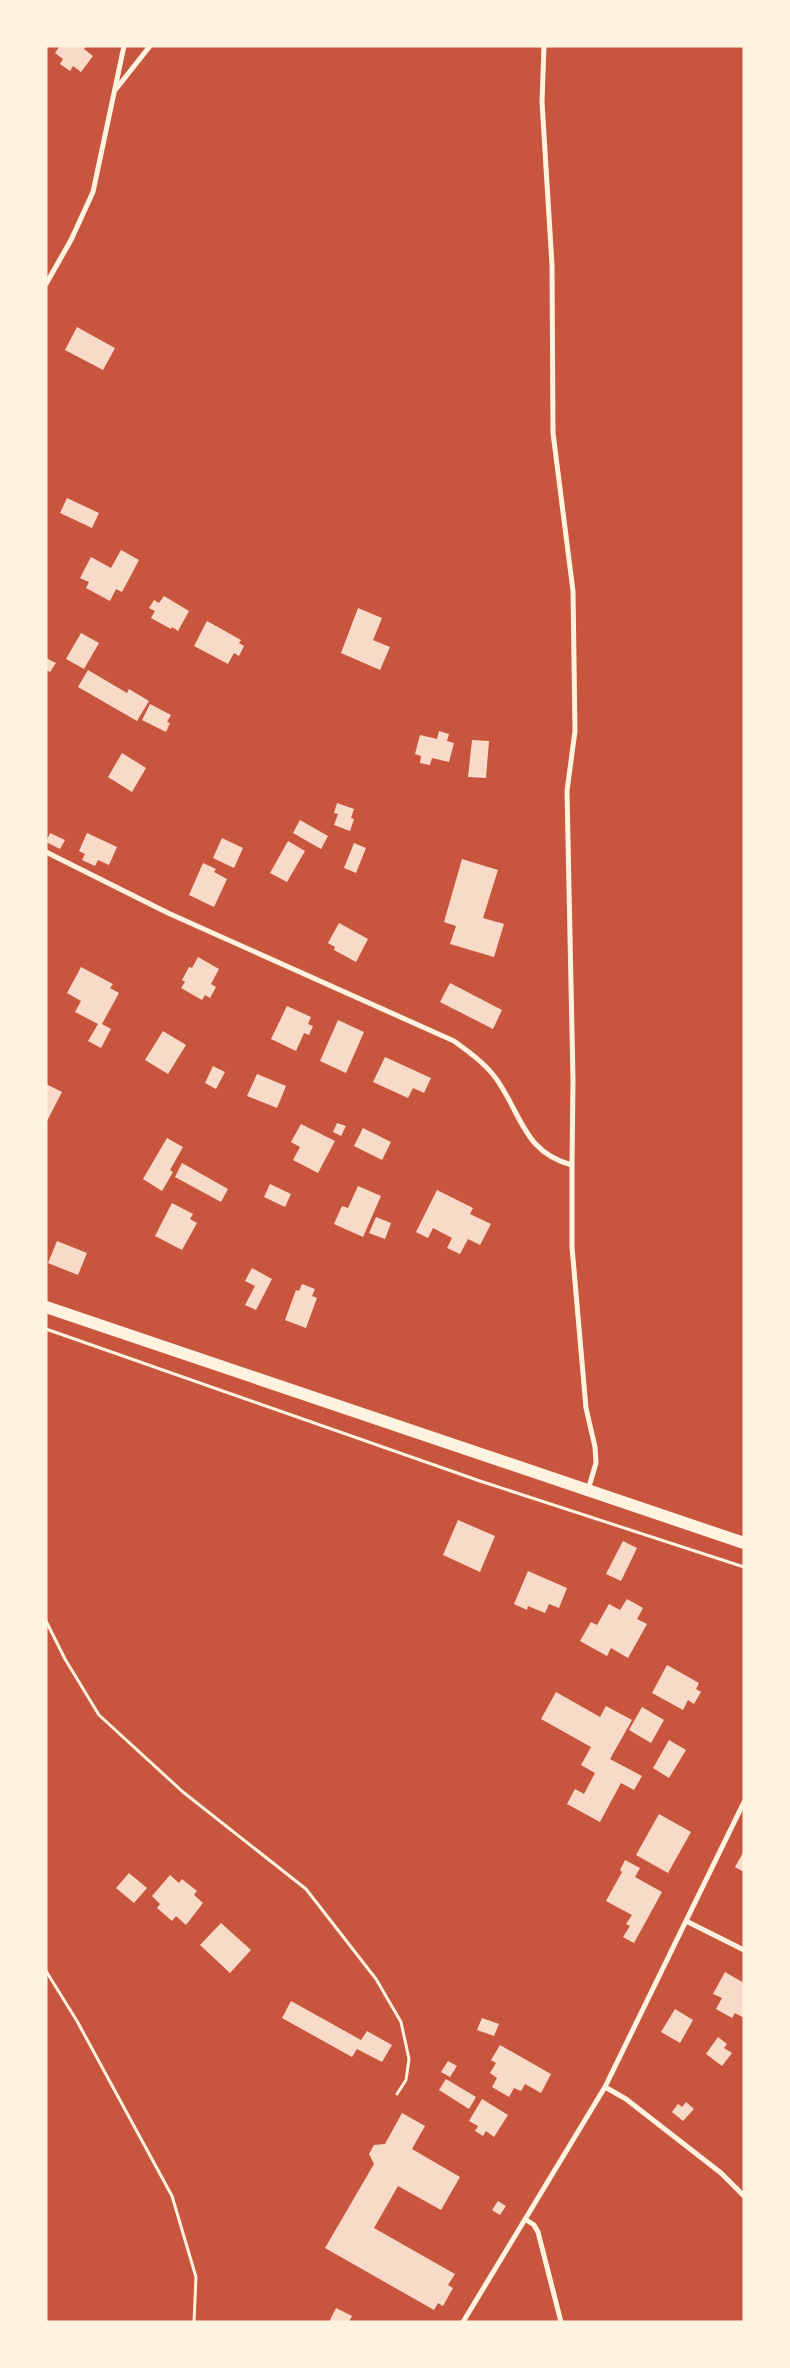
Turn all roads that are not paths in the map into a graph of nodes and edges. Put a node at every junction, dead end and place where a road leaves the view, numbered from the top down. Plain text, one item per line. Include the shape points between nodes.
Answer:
1 (124, 46) edge
2 (150, 46) edge
3 (544, 46) edge
4 (114, 91) junction
5 (46, 284) edge
6 (46, 852) edge
7 (572, 1165) junction
8 (46, 1307) edge
9 (587, 1491) junction
10 (744, 1543) edge
11 (744, 1802) edge
12 (686, 1921) junction
13 (744, 1950) edge
14 (605, 2087) junction
15 (744, 2196) edge
16 (525, 2219) junction
17 (463, 2322) edge
18 (560, 2322) edge

1 - 4 street
2 - 4 street
3 - 7 street via 542,102 552,265 553,433 573,600 576,731 567,791
4 - 5 street via 93,192
6 - 7 street via 168,913 454,1041 478,1058 501,1084 528,1136 544,1153
7 - 9 street via 573,1257 586,1408 596,1463
8 - 9 main road
9 - 10 main road
11 - 12 street
12 - 13 street
12 - 14 street
14 - 15 street via 626,2099 721,2173
14 - 16 street
16 - 17 street
16 - 18 street via 538,2232

